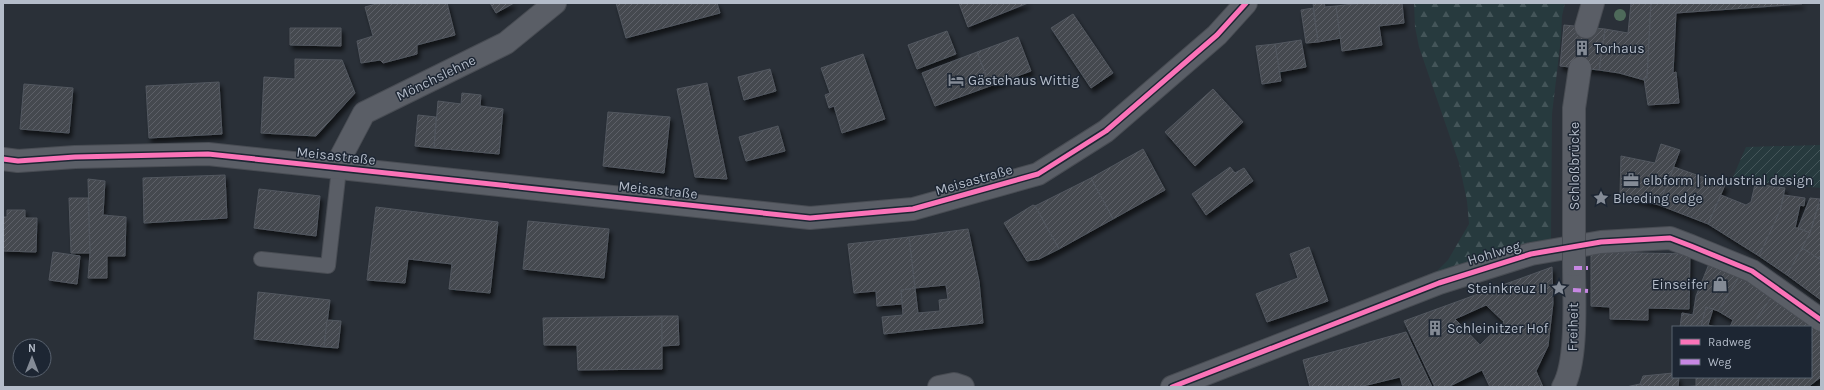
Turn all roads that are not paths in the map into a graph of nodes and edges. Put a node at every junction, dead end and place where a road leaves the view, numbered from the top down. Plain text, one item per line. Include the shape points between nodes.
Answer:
1 (555, 3) edge
2 (1246, 3) edge
3 (1593, 3) edge
4 (1586, 27) dead end
5 (1580, 68) dead end
6 (3, 159) edge
7 (337, 168) junction
8 (261, 259) dead end
9 (1574, 265) joint
10 (1821, 320) edge
11 (939, 387) edge
12 (963, 387) edge
13 (1172, 387) edge
14 (1563, 387) edge

1 - 7 street, Mönchslehne via 506,43 364,113
2 - 7 street, Meisastraße via 1217,35 1106,131 1038,174 913,209 810,218
3 - 4 street
5 - 9 street, Schloßbrücke, bridge via 1574,108
6 - 7 street, Meisastraße via 18,161 208,154
7 - 8 lane via 328,266
9 - 14 street, Freiheit via 1572,356 1569,375
10 - 13 street, Hohlweg via 1752,270 1670,238 1601,242 1531,254 1439,283
11 - 12 street via 954,384

